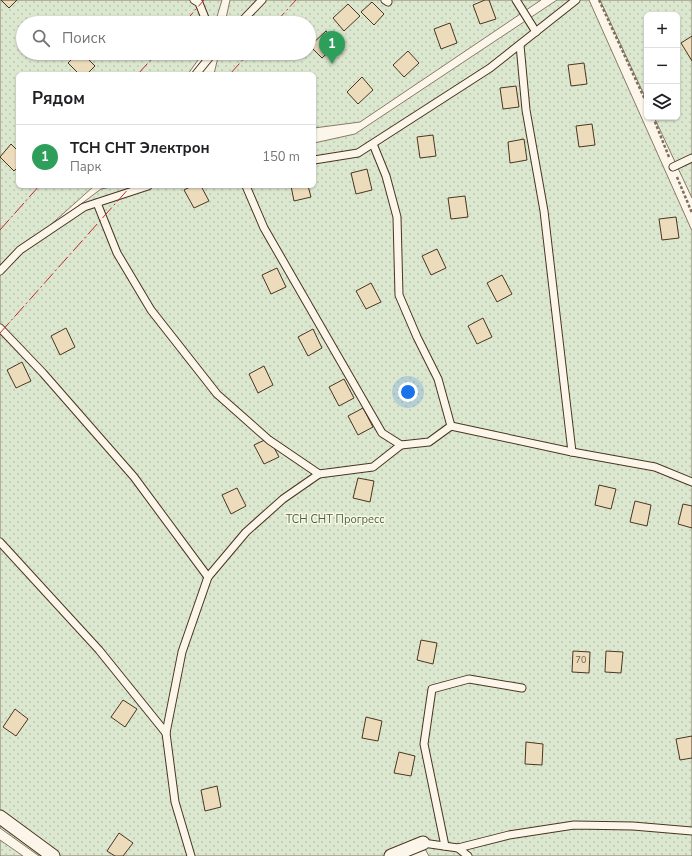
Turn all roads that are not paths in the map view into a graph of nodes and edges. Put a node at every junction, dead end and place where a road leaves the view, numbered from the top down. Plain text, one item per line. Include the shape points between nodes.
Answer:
1 (194, 0) edge
2 (262, 0) edge
3 (516, 0) edge
4 (576, 0) edge
5 (204, 16) edge
6 (247, 16) edge
7 (536, 32) junction
8 (520, 45) junction
9 (207, 60) edge
10 (198, 72) edge
11 (372, 144) junction
12 (692, 158) edge
13 (316, 160) edge
14 (673, 167) dead end
15 (142, 188) edge
16 (247, 188) edge
17 (97, 203) junction
18 (0, 271) edge
19 (0, 328) edge
20 (451, 426) junction
21 (402, 445) junction
22 (572, 452) junction
23 (319, 474) junction
24 (692, 482) edge
25 (0, 542) edge
26 (208, 577) junction
27 (522, 688) dead end
28 (166, 733) junction
29 (0, 817) edge
30 (692, 831) edge
31 (423, 843) joint
32 (445, 846) junction
33 (458, 848) junction
34 (53, 856) edge
35 (191, 856) edge
36 (391, 856) edge
37 (468, 856) edge

1 - 5 lane via 199,3
2 - 6 lane
3 - 7 lane
4 - 7 lane
7 - 8 lane
8 - 11 lane via 490,68
8 - 22 lane via 526,110 544,211
9 - 10 lane
11 - 13 lane via 358,153
11 - 20 lane via 386,176 397,216 399,294 438,379
12 - 14 lane
15 - 17 lane
16 - 21 lane via 264,228 382,433
17 - 18 lane via 84,207 20,250
17 - 23 lane via 117,253 151,310 217,394 269,440
19 - 26 lane via 134,477
20 - 21 lane via 429,442
20 - 22 lane
21 - 23 lane via 373,467
22 - 24 lane via 655,466
23 - 26 lane via 283,499 246,532
25 - 28 lane via 99,650
26 - 28 lane via 182,652
27 - 32 lane via 469,679 432,690 424,744
28 - 35 lane via 175,802
29 - 34 street
30 - 33 lane via 574,825 509,835
31 - 32 lane
31 - 36 street
32 - 33 lane
33 - 37 lane

